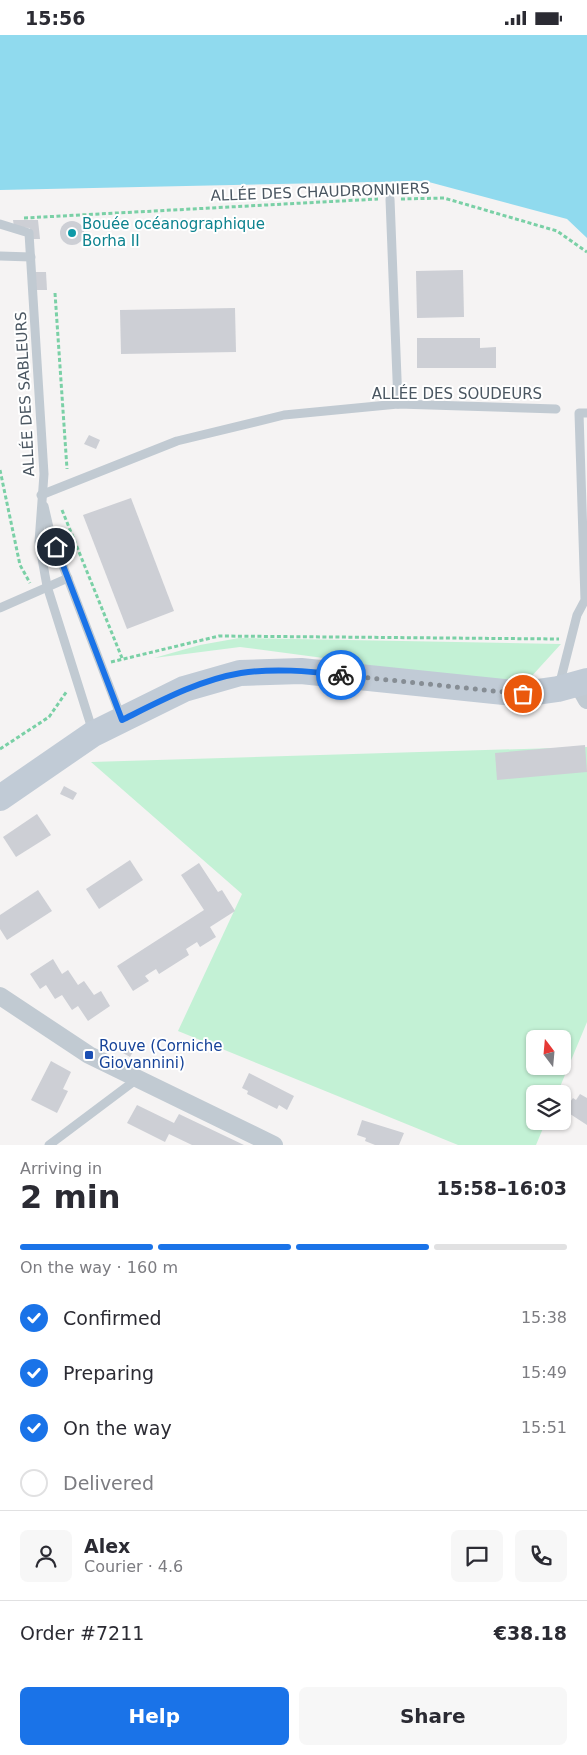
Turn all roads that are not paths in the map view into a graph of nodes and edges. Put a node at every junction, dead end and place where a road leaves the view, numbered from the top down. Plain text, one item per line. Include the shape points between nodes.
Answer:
1 (390, 199) road end
2 (0, 224) edge
3 (0, 256) edge
4 (31, 257) junction
5 (398, 404) junction
6 (556, 409) dead end
7 (587, 413) edge
8 (41, 495) junction
9 (68, 578) junction
10 (47, 586) junction
11 (586, 599) edge
12 (0, 608) edge
13 (578, 688) edge
14 (122, 720) junction
15 (94, 734) junction
16 (0, 798) edge
17 (0, 996) edge
18 (137, 1079) junction
19 (266, 1143) edge
20 (49, 1145) edge

1 - 5 lane
2 - 4 lane, ALLÉE DES SABLEURS via 29,233
3 - 4 lane
4 - 8 lane, ALLÉE DES SABLEURS via 44,474
5 - 6 lane, ALLÉE DES SOUDEURS
5 - 8 lane, ALLÉE DES SOUDEURS via 284,415 177,441
7 - 11 lane via 579,413
8 - 9 lane, ALLÉE DES SABLEURS via 50,532
8 - 10 lane, ALLÉE DES SABLEURS via 39,542
9 - 10 lane
9 - 14 lane, ALLÉE DES SABLEURS
10 - 12 lane
10 - 15 lane, ALLÉE DES SABLEURS
11 - 13 lane via 577,615 571,639
13 - 14 main road via 523,694 301,671 240,673 184,689
14 - 15 main road
15 - 16 main road
17 - 18 street via 89,1055
18 - 19 street
18 - 20 lane

